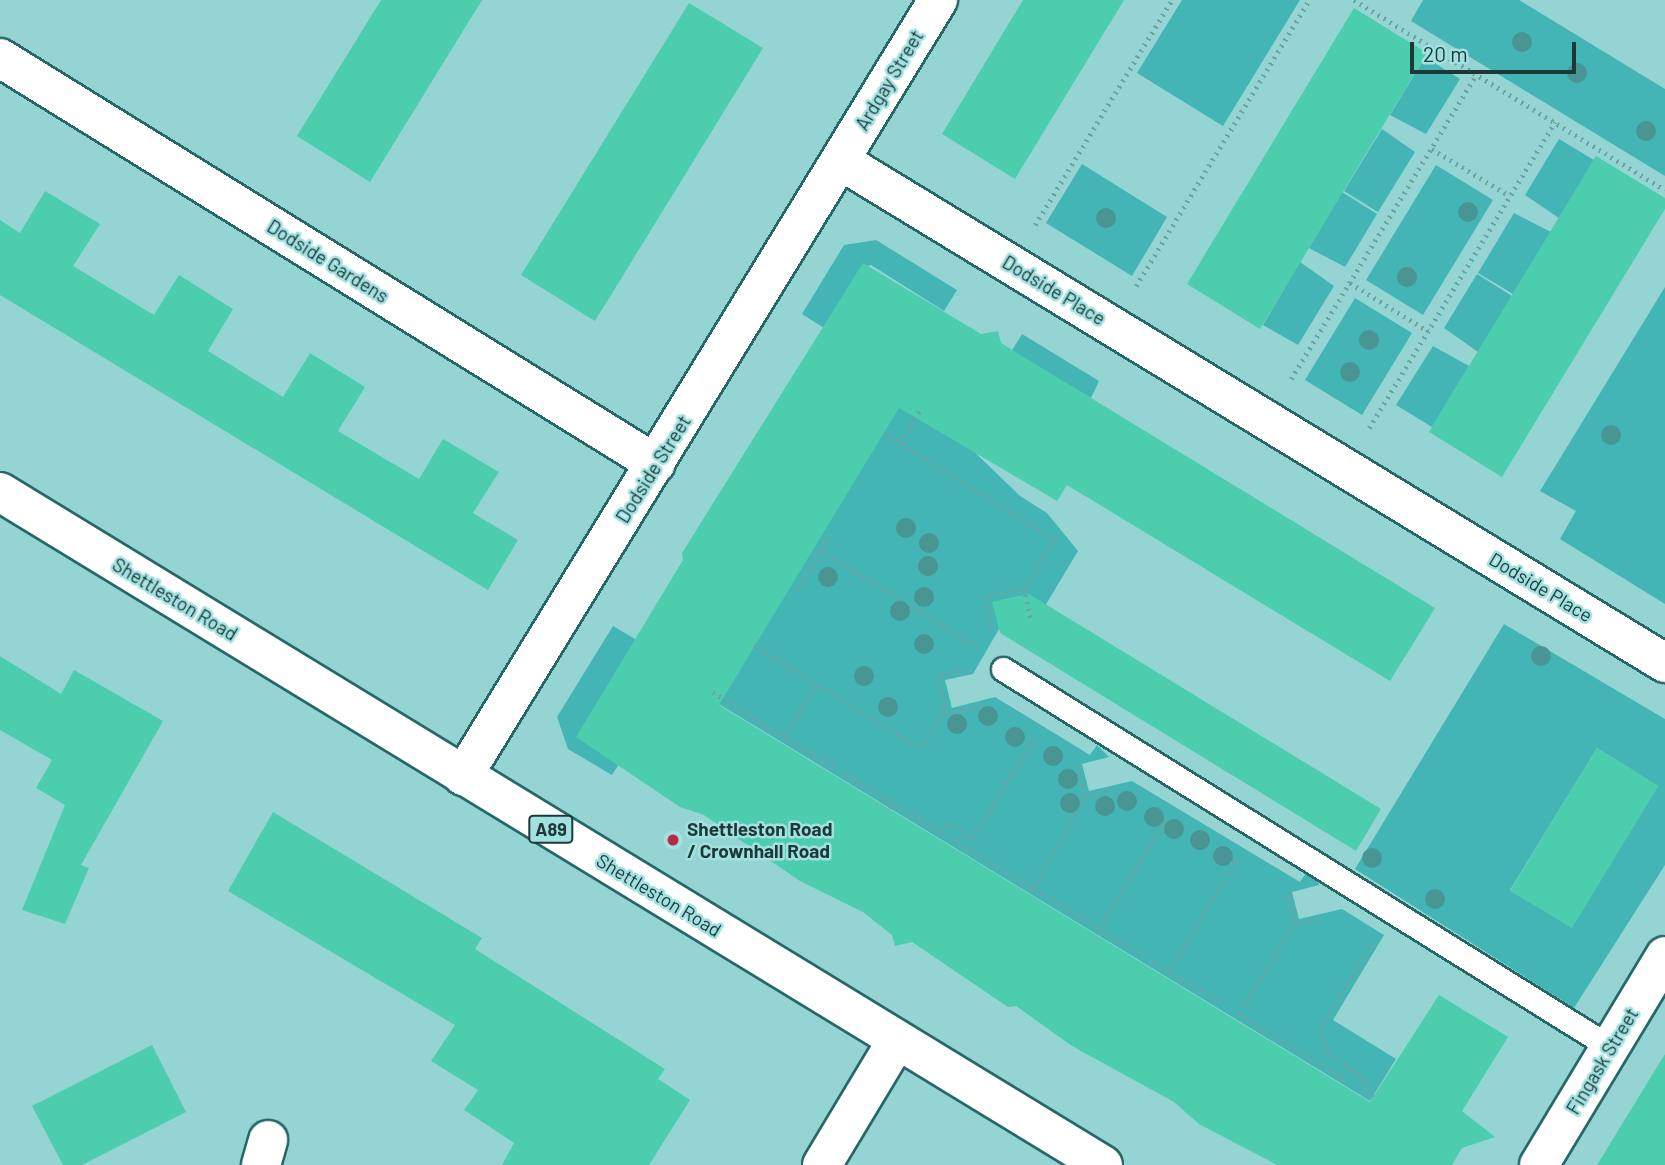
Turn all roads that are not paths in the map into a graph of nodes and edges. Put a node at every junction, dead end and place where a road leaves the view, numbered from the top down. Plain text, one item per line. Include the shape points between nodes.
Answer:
1 (938, 0) edge
2 (0, 58) edge
3 (841, 161) junction
4 (656, 464) junction
5 (0, 492) edge
6 (1665, 663) edge
7 (1003, 669) dead end
8 (463, 776) junction
9 (1665, 956) edge
10 (897, 1040) junction
11 (1610, 1047) junction
12 (822, 1165) edge
13 (1103, 1165) edge
14 (1539, 1165) edge

1 - 3 street, Ardgay Street
2 - 4 street, Dodside Gardens
3 - 4 street, Dodside Street
3 - 6 street, Dodside Place
4 - 8 street, Dodside Street
5 - 8 street, Shettleston Road / A89
7 - 11 lane
8 - 10 street, Shettleston Road / A89
9 - 11 street, Fingask Street
10 - 12 street
10 - 13 street, Shettleston Road / A89
11 - 14 street, Fingask Street

